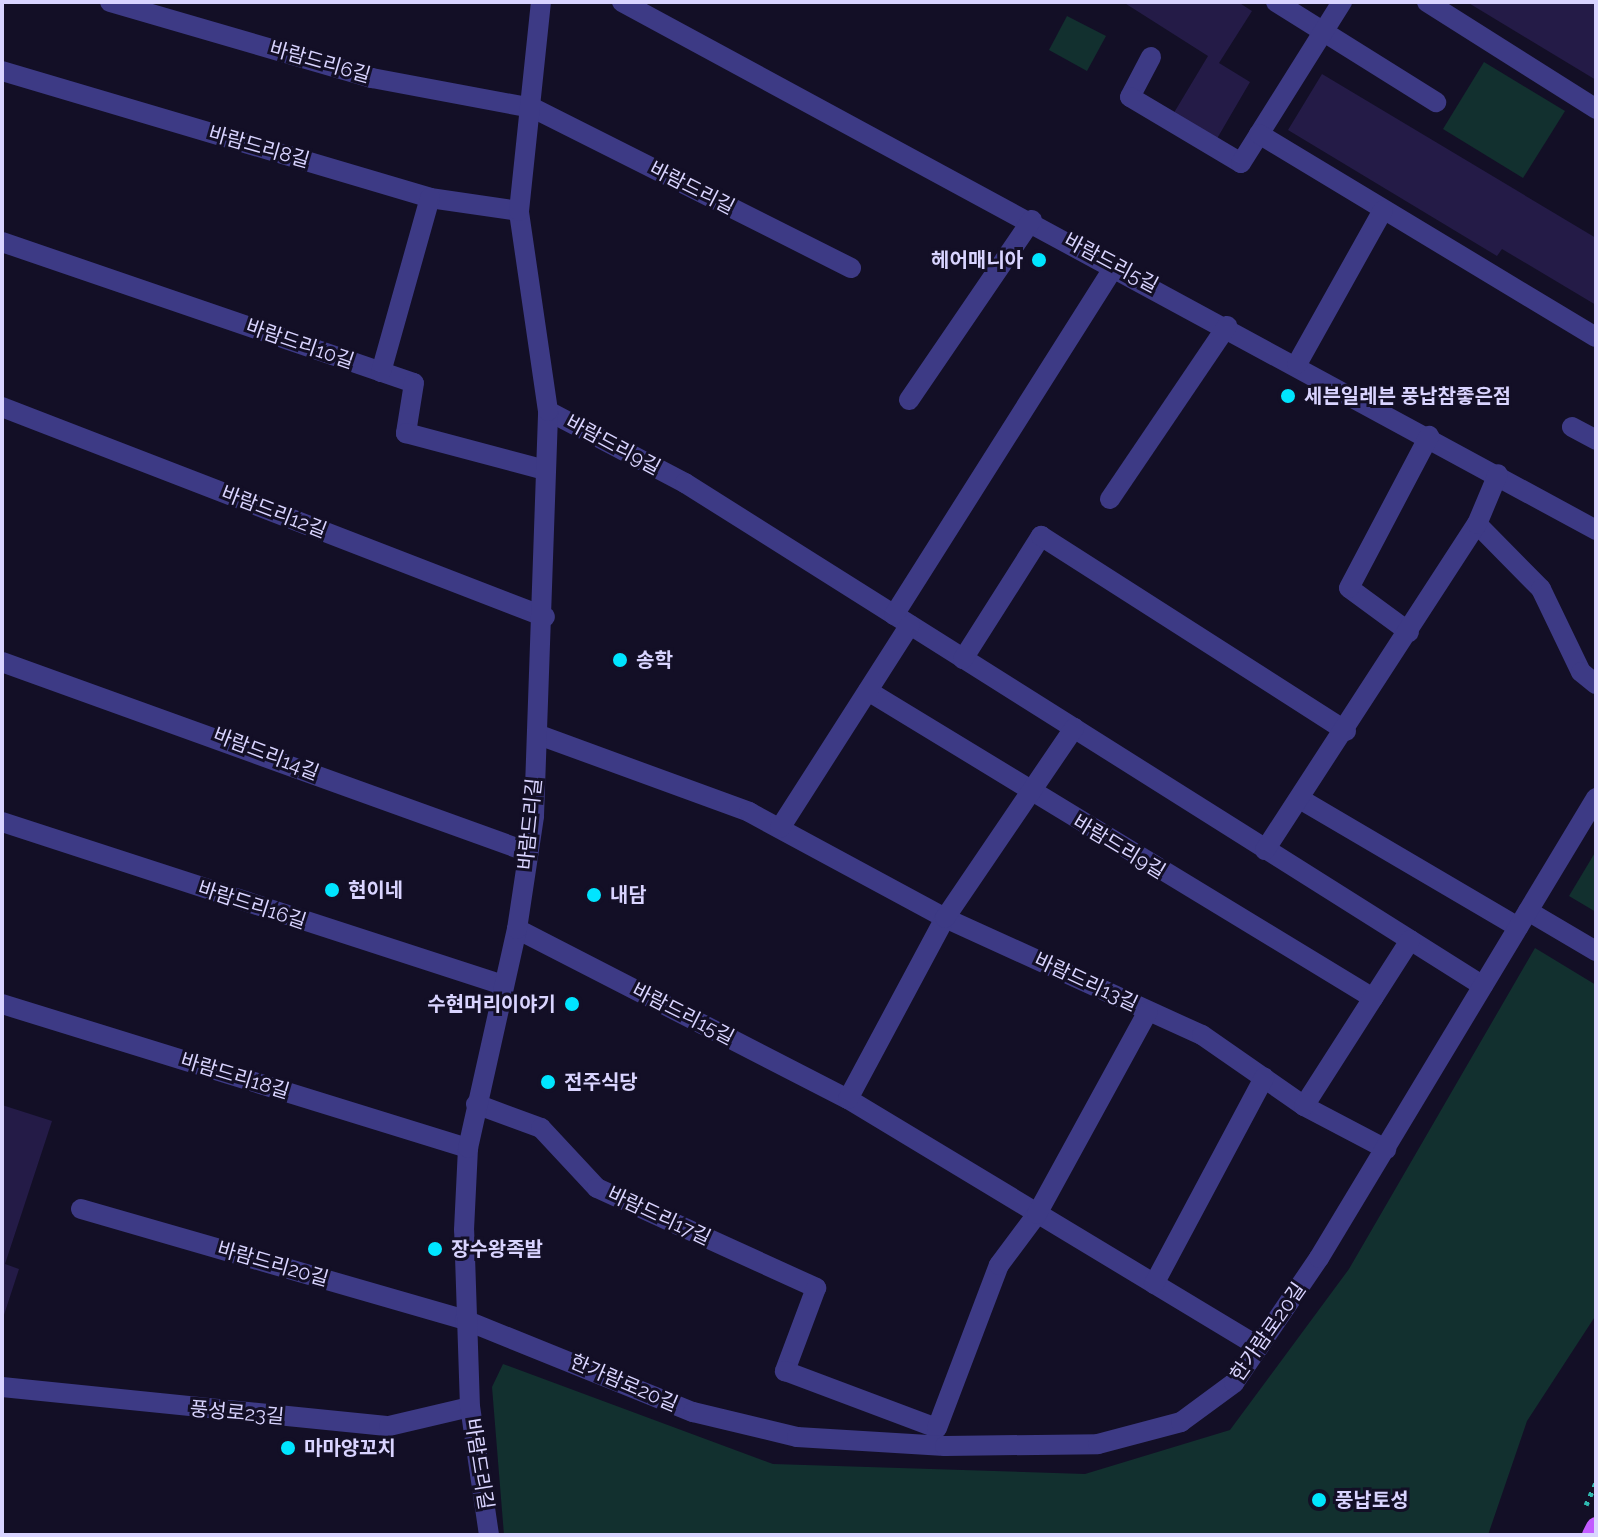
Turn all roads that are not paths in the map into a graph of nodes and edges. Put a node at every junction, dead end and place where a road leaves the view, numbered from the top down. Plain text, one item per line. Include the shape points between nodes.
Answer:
1 (110, 2) edge
2 (541, 2) edge
3 (622, 2) edge
4 (1276, 2) edge
5 (1342, 2) edge
6 (1427, 2) edge
7 (1323, 32) junction
8 (1151, 57) dead end
9 (2, 71) edge
10 (1436, 102) dead end
11 (533, 108) junction
12 (1596, 109) edge
13 (1259, 134) junction
14 (430, 198) junction
15 (1383, 210) junction
16 (519, 211) junction
17 (1032, 220) junction
18 (2, 242) edge
19 (1115, 265) junction
20 (851, 268) dead end
21 (1227, 326) junction
22 (1596, 337) edge
23 (1297, 364) junction
24 (381, 372) junction
25 (909, 400) dead end
26 (2, 407) edge
27 (548, 411) junction
28 (1572, 427) dead end
29 (1429, 436) junction
30 (1596, 440) edge
31 (545, 470) junction
32 (1498, 474) junction
33 (1110, 499) dead end
34 (1477, 524) junction
35 (1596, 530) edge
36 (545, 617) junction
37 (902, 620) junction
38 (1409, 632) junction
39 (963, 659) junction
40 (2, 662) edge
41 (1596, 684) edge
42 (868, 691) junction
43 (1074, 728) junction
44 (1346, 731) junction
45 (539, 735) junction
46 (1029, 794) junction
47 (1596, 798) edge
48 (1300, 799) junction
49 (2, 822) edge
50 (780, 828) junction
51 (1265, 850) junction
52 (528, 852) junction
53 (945, 918) junction
54 (1523, 919) junction
55 (517, 929) junction
56 (1410, 940) junction
57 (1596, 951) edge
58 (503, 985) junction
59 (1483, 986) junction
60 (1373, 998) junction
61 (2, 1004) edge
62 (1148, 1011) junction
63 (1264, 1078) junction
64 (848, 1099) junction
65 (476, 1104) junction
66 (1304, 1106) junction
67 (468, 1148) junction
68 (1386, 1149) junction
69 (81, 1209) dead end
70 (1037, 1214) junction
71 (1154, 1284) junction
72 (465, 1320) junction
73 (1259, 1347) junction
74 (2, 1387) edge
75 (470, 1407) junction
76 (936, 1436) junction
77 (1596, 1527) edge
78 (489, 1535) edge
79 (1592, 1535) edge

1 - 11 street, 바람드리6길 via 372,78
2 - 11 street, 바람드리길
3 - 17 street, 바람드리5길
4 - 7 street
5 - 7 street
6 - 12 street
7 - 10 street
7 - 13 street
8 - 13 street via 1130,97 1241,163
9 - 14 street, 바람드리8길
11 - 16 street, 바람드리길
11 - 20 street, 바람드리길
13 - 15 street
14 - 16 street, 바람드리8길
14 - 24 street
15 - 22 street
15 - 23 street
16 - 27 street, 바람드리길
17 - 19 street, 바람드리5길
17 - 25 street
18 - 24 street, 바람드리10길
19 - 21 street, 바람드리5길
19 - 37 street
21 - 23 street, 바람드리5길
21 - 33 street
23 - 29 street, 바람드리5길
24 - 31 street, 바람드리10길 via 414,383 406,433
26 - 36 street, 바람드리12길
27 - 31 street, 바람드리길
27 - 37 street, 바람드리9길 via 685,483
28 - 30 street
29 - 32 street, 바람드리5길
29 - 38 street via 1349,588
31 - 36 street, 바람드리길
32 - 34 street
32 - 35 street, 바람드리5길
34 - 38 street
34 - 41 street via 1541,589 1581,672
36 - 45 street, 바람드리길
37 - 39 street, 바람드리9길
37 - 42 street
38 - 44 street
39 - 43 street, 바람드리9길
39 - 44 street via 1041,536
40 - 52 street, 바람드리14길
42 - 46 street, 바람드리9길
42 - 50 street
43 - 46 street
43 - 51 street, 바람드리9길
44 - 48 street
45 - 50 street, 바람드리13길
45 - 52 street, 바람드리길
46 - 53 street
46 - 60 street, 바람드리9길
47 - 54 street, 한가람로20길
48 - 51 street
48 - 54 street
49 - 58 street, 바람드리16길
50 - 53 street, 바람드리13길
51 - 56 street, 바람드리9길
52 - 55 street, 바람드리길
53 - 62 street, 바람드리13길
53 - 64 street
54 - 57 street
54 - 59 street, 한가람로20길
55 - 58 street, 바람드리길
55 - 64 street, 바람드리15길
56 - 59 street, 바람드리9길
56 - 60 street
58 - 65 street, 바람드리길
59 - 68 street, 한가람로20길
60 - 66 street
61 - 67 street, 바람드리18길
62 - 63 street, 바람드리13길 via 1202,1035
62 - 70 street
63 - 66 street, 바람드리13길
63 - 71 street
64 - 70 street, 바람드리15길
65 - 67 street, 바람드리길
65 - 76 street, 바람드리17길 via 541,1128 597,1188 816,1288 785,1371
66 - 68 street, 바람드리13길
67 - 72 street, 바람드리길
68 - 73 street, 한가람로20길
69 - 72 street, 바람드리20길
70 - 71 street, 바람드리15길
70 - 76 street via 999,1265
71 - 73 street, 바람드리15길
72 - 75 street, 바람드리길
72 - 76 street, 한가람로20길 via 693,1412 797,1437
73 - 76 street, 한가람로20길 via 1234,1383 1181,1422 1098,1444
74 - 75 street, 풍성로23길 via 389,1426
75 - 78 street, 바람드리길
77 - 79 main road

